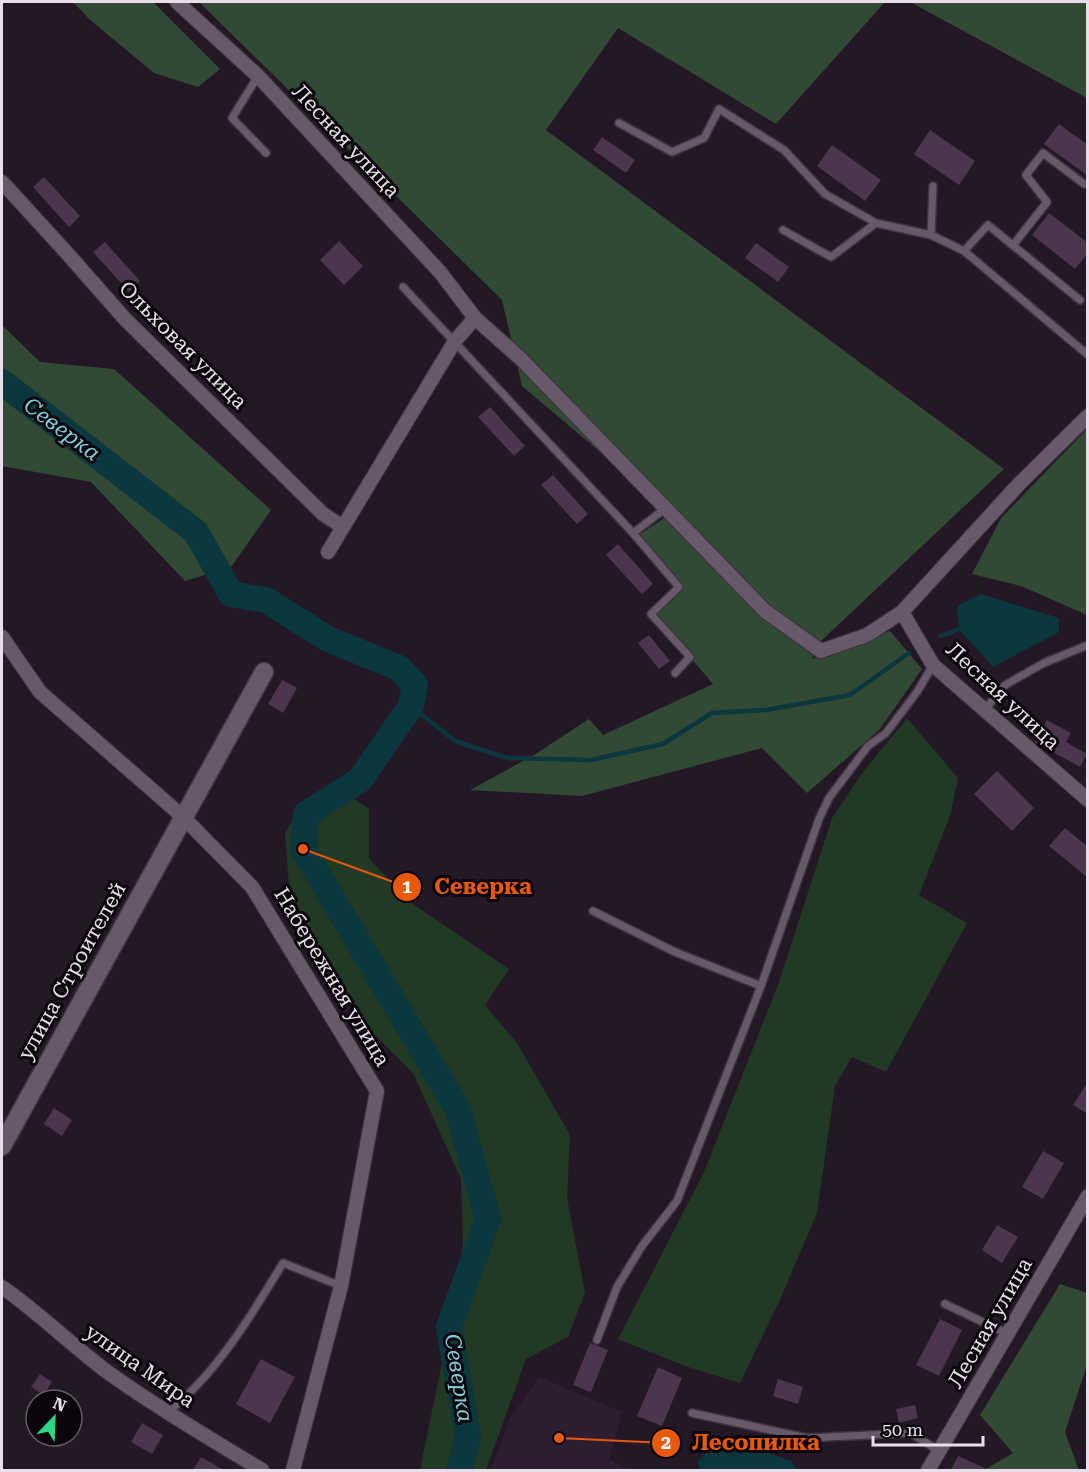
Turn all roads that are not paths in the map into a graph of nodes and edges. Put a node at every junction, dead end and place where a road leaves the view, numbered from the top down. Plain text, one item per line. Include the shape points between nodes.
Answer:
1 (177, 2) edge
2 (258, 76) junction
3 (619, 123) dead end
4 (266, 153) dead end
5 (2, 182) edge
6 (1084, 184) dead end
7 (933, 186) dead end
8 (876, 223) junction
9 (783, 230) dead end
10 (931, 235) junction
11 (1014, 244) junction
12 (964, 251) junction
13 (403, 287) dead end
14 (1080, 300) dead end
15 (475, 318) junction
16 (455, 341) junction
17 (1088, 355) edge
18 (1088, 416) edge
19 (666, 508) junction
20 (343, 527) junction
21 (633, 533) junction
22 (328, 552) dead end
23 (902, 612) junction
24 (2, 637) edge
25 (1088, 645) edge
26 (933, 665) junction
27 (264, 672) dead end
28 (675, 673) dead end
29 (984, 711) junction
30 (1088, 800) edge
31 (182, 816) junction
32 (593, 911) dead end
33 (761, 986) junction
34 (2, 1146) edge
35 (1088, 1196) edge
36 (341, 1286) junction
37 (2, 1287) edge
38 (945, 1304) dead end
39 (1008, 1334) junction
40 (597, 1340) dead end
41 (168, 1412) junction
42 (692, 1413) dead end
43 (939, 1451) junction
44 (262, 1470) edge
45 (293, 1470) edge
46 (928, 1470) edge

1 - 2 street, Лесная улица
2 - 4 lane via 232,118
2 - 15 street, Лесная улица via 440,272
3 - 8 lane via 672,152 704,138 719,109 784,150 825,194
5 - 20 street, Ольховая улица via 125,319 323,513
6 - 11 lane via 1042,153 1026,175 1047,202
7 - 10 lane
8 - 9 lane via 831,256
8 - 10 lane
10 - 12 lane
11 - 12 lane via 988,225
11 - 14 lane
12 - 17 lane
13 - 16 lane
15 - 16 street
15 - 19 street, Лесная улица
16 - 20 street
16 - 21 lane
18 - 23 street
19 - 21 lane
19 - 23 street, Лесная улица via 765,611 821,651 867,635
20 - 22 street
21 - 28 lane via 679,587 651,614 690,657
23 - 26 street, Лесная улица
24 - 31 street, Набережная улица via 40,692
25 - 29 lane via 1005,685
26 - 29 street, Лесная улица
26 - 33 lane via 893,724 868,747 829,798
27 - 31 street, улица Строителей
29 - 30 street, Лесная улица
31 - 34 street, улица Строителей
31 - 36 street, Набережная улица via 252,887 376,1091
32 - 33 lane via 675,952
33 - 40 lane via 677,1201 617,1287
35 - 39 street, Лесная улица
36 - 41 lane via 283,1263 208,1374
36 - 45 street, Набережная улица
37 - 41 street, улица Мира via 70,1344
38 - 39 lane
39 - 43 street, Лесная улица
41 - 44 street, улица Мира
42 - 43 lane via 807,1438 911,1433
43 - 46 street, Лесная улица

